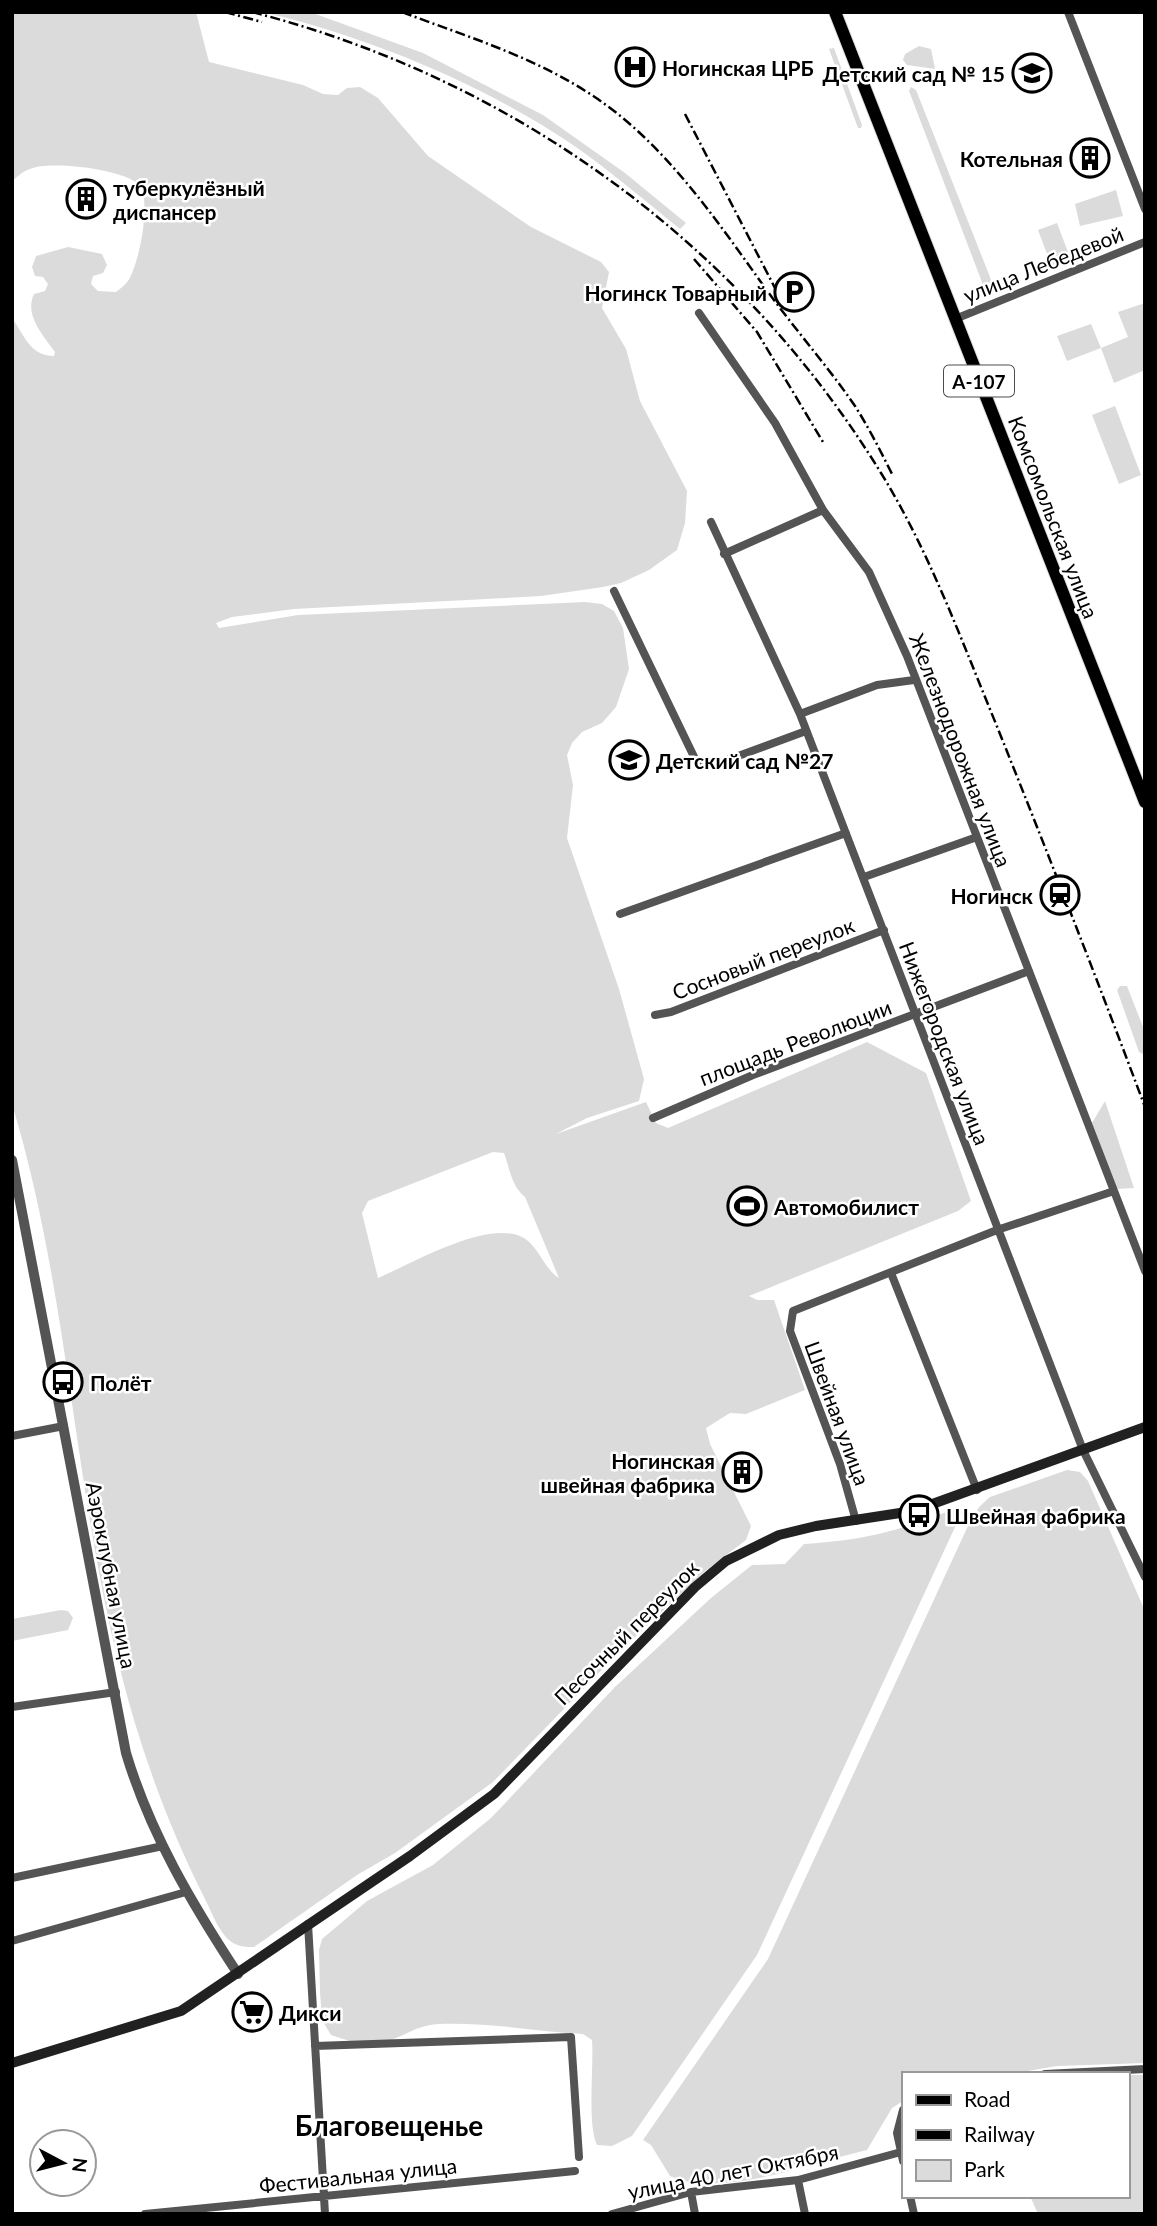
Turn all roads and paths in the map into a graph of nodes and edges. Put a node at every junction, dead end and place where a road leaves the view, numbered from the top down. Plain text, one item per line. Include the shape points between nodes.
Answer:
1 (835, 12) edge
2 (1068, 12) edge
3 (1145, 209) edge
4 (1145, 242) edge
5 (699, 313) dead end
6 (955, 319) junction
7 (823, 510) junction
8 (711, 522) dead end
9 (724, 554) junction
10 (614, 591) dead end
11 (914, 680) junction
12 (800, 714) junction
13 (806, 731) junction
14 (1141, 783) edge
15 (1145, 802) edge
16 (846, 833) junction
17 (978, 837) junction
18 (864, 877) junction
19 (620, 914) dead end
20 (884, 930) junction
21 (1029, 971) junction
22 (915, 1013) junction
23 (655, 1015) dead end
24 (653, 1118) dead end
25 (12, 1160) edge
26 (1114, 1191) junction
27 (997, 1230) junction
28 (1145, 1271) edge
29 (891, 1273) junction
30 (64, 1426) junction
31 (1145, 1427) edge
32 (12, 1436) edge
33 (1083, 1450) junction
34 (977, 1490) junction
35 (856, 1521) junction
36 (1145, 1577) edge
37 (116, 1692) junction
38 (12, 1707) edge
39 (163, 1846) junction
40 (12, 1878) edge
41 (186, 1892) junction
42 (308, 1924) junction
43 (12, 1941) edge
44 (238, 1974) junction
45 (315, 2046) junction
46 (12, 2063) edge
47 (1145, 2069) edge
48 (1085, 2072) edge
49 (902, 2114) edge
50 (579, 2157) dead end
51 (902, 2157) edge
52 (575, 2171) dead end
53 (798, 2179) junction
54 (691, 2192) junction
55 (324, 2196) junction
56 (145, 2214) edge
57 (324, 2214) edge
58 (612, 2214) edge
59 (695, 2214) edge
60 (804, 2214) edge

1 - 6 main road, Комсомольская улица / А-107
2 - 3 street
4 - 6 street, улица Лебедевой
5 - 7 street, Железнодорожная улица via 775,423
6 - 14 main road, Комсомольская улица / А-107
7 - 9 street
7 - 11 street, Железнодорожная улица via 869,572
8 - 9 street, Нижегородская улица
9 - 12 street, Нижегородская улица
10 - 13 street via 694,759 701,765 711,766
11 - 12 street via 877,685
11 - 17 street, Железнодорожная улица
12 - 13 street, Нижегородская улица
13 - 16 street, Нижегородская улица
14 - 15 main road, Комсомольская улица / А-107
16 - 18 street, Нижегородская улица
16 - 19 street
17 - 18 street
17 - 21 street, Железнодорожная улица
18 - 20 street, Нижегородская улица
20 - 22 street, Нижегородская улица
20 - 23 street, Сосновый переулок
21 - 22 street, площадь Революции
21 - 26 street, Железнодорожная улица
22 - 24 street, площадь Революции
22 - 27 street, Нижегородская улица
25 - 30 street, Аэроклубная улица
26 - 27 street
26 - 28 street, Железнодорожная улица
27 - 29 street
27 - 33 street, Нижегородская улица
29 - 34 street
29 - 35 street, Швейная улица via 798,1308 790,1317 790,1331 840,1464
30 - 32 street
30 - 37 street, Аэроклубная улица
31 - 33 main road, Песочный переулок
33 - 34 main road, Песочный переулок
33 - 36 street, Нижегородская улица
34 - 35 main road, Песочный переулок via 913,1511
35 - 42 main road, Песочный переулок via 779,1535 726,1561 695,1587 494,1794
37 - 38 street
37 - 39 street, Аэроклубная улица via 132,1771
39 - 40 street
39 - 41 street, Аэроклубная улица
41 - 43 street
41 - 44 street, Аэроклубная улица
42 - 44 main road, Песочный переулок
42 - 45 street
44 - 46 main road, Песочный переулок via 181,2011
45 - 50 street via 571,2037
45 - 55 street
47 - 48 street
49 - 51 street via 897,2133
51 - 53 street, улица 40 лет Октября
52 - 55 street, Фестивальная улица
53 - 54 street, улица 40 лет Октября
53 - 60 street
54 - 58 street, улица 40 лет Октября
54 - 59 street
55 - 56 street, Фестивальная улица
55 - 57 street

